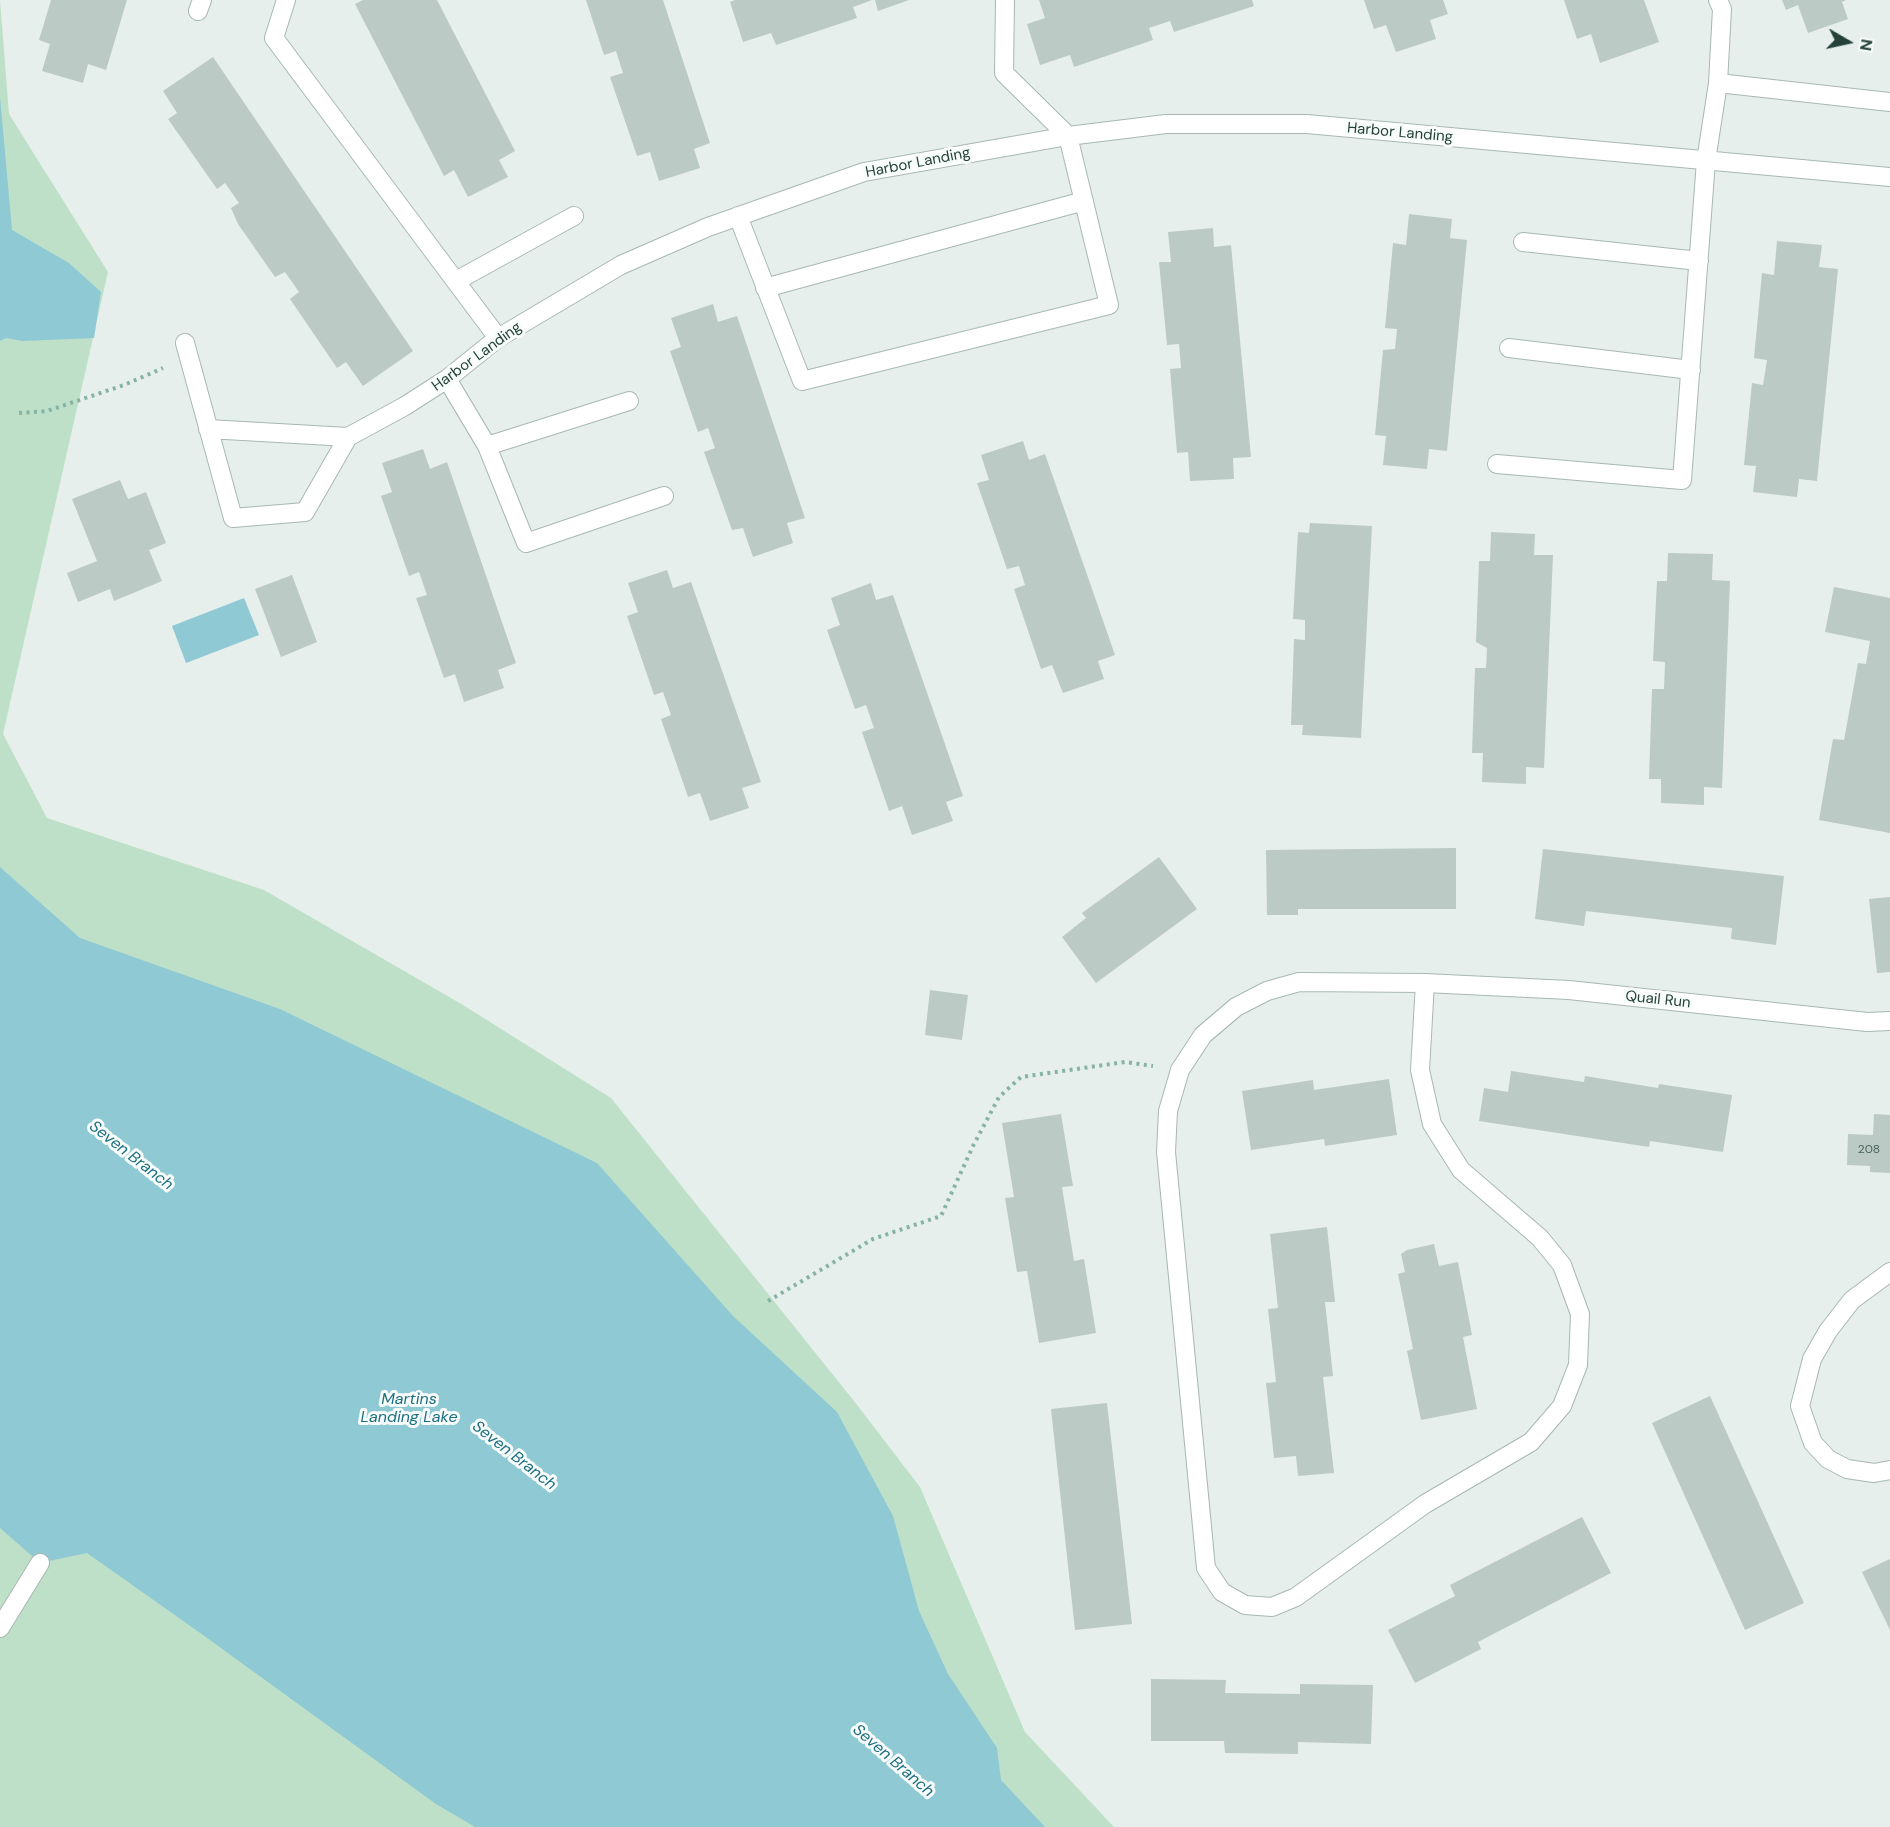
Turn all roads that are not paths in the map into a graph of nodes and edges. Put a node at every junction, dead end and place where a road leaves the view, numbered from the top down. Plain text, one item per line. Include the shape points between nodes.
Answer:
1 (286, 0) edge
2 (1005, 0) edge
3 (1718, 0) edge
4 (1718, 82) junction
5 (1890, 102) edge
6 (1068, 136) junction
7 (1706, 160) junction
8 (1890, 177) edge
9 (1084, 201) junction
10 (574, 216) dead end
11 (738, 216) junction
12 (1523, 242) dead end
13 (1699, 261) junction
14 (456, 281) junction
15 (765, 288) junction
16 (498, 338) junction
17 (1509, 348) dead end
18 (187, 350) road end
19 (1690, 370) junction
20 (447, 379) junction
21 (629, 402) dead end
22 (208, 429) junction
23 (348, 437) junction
24 (487, 446) junction
25 (1497, 464) dead end
26 (664, 496) dead end
27 (1425, 983) junction
28 (1890, 1021) edge
29 (1890, 1272) edge
30 (1890, 1470) edge
31 (40, 1563) dead end
32 (0, 1628) edge

1 - 14 street via 274,38
2 - 6 street via 1004,73
3 - 4 street via 1722,9
4 - 5 street
4 - 7 street
6 - 7 street, Harbor Landing via 1166,124 1307,124
6 - 9 street
6 - 11 street, Harbor Landing via 864,172
7 - 8 street, Harbor Landing
7 - 13 street
9 - 15 street
9 - 15 street via 1109,305 802,381
10 - 14 street
11 - 15 street
11 - 16 street, Harbor Landing via 621,265
12 - 13 street
13 - 19 street
14 - 16 street
16 - 20 street, Harbor Landing
17 - 19 street
18 - 22 street
19 - 25 street via 1682,480
20 - 23 street, Harbor Landing
20 - 24 street
21 - 24 street
22 - 23 street
22 - 23 street via 233,518 305,512
24 - 26 street via 526,543
27 - 27 street, Quail Run via 1299,982 1236,1006 1203,1035 1180,1070 1168,1111 1166,1152 1206,1568 1222,1592 1245,1605 1272,1607 1296,1597 1425,1504 1531,1442 1562,1406 1578,1365 1580,1314 1562,1266 1540,1238 1461,1170 1432,1124 1420,1070
27 - 28 street, Quail Run via 1569,990 1868,1022
29 - 30 street via 1852,1300 1828,1330 1812,1359 1800,1406 1813,1443 1828,1459 1847,1469 1874,1473
31 - 32 street

